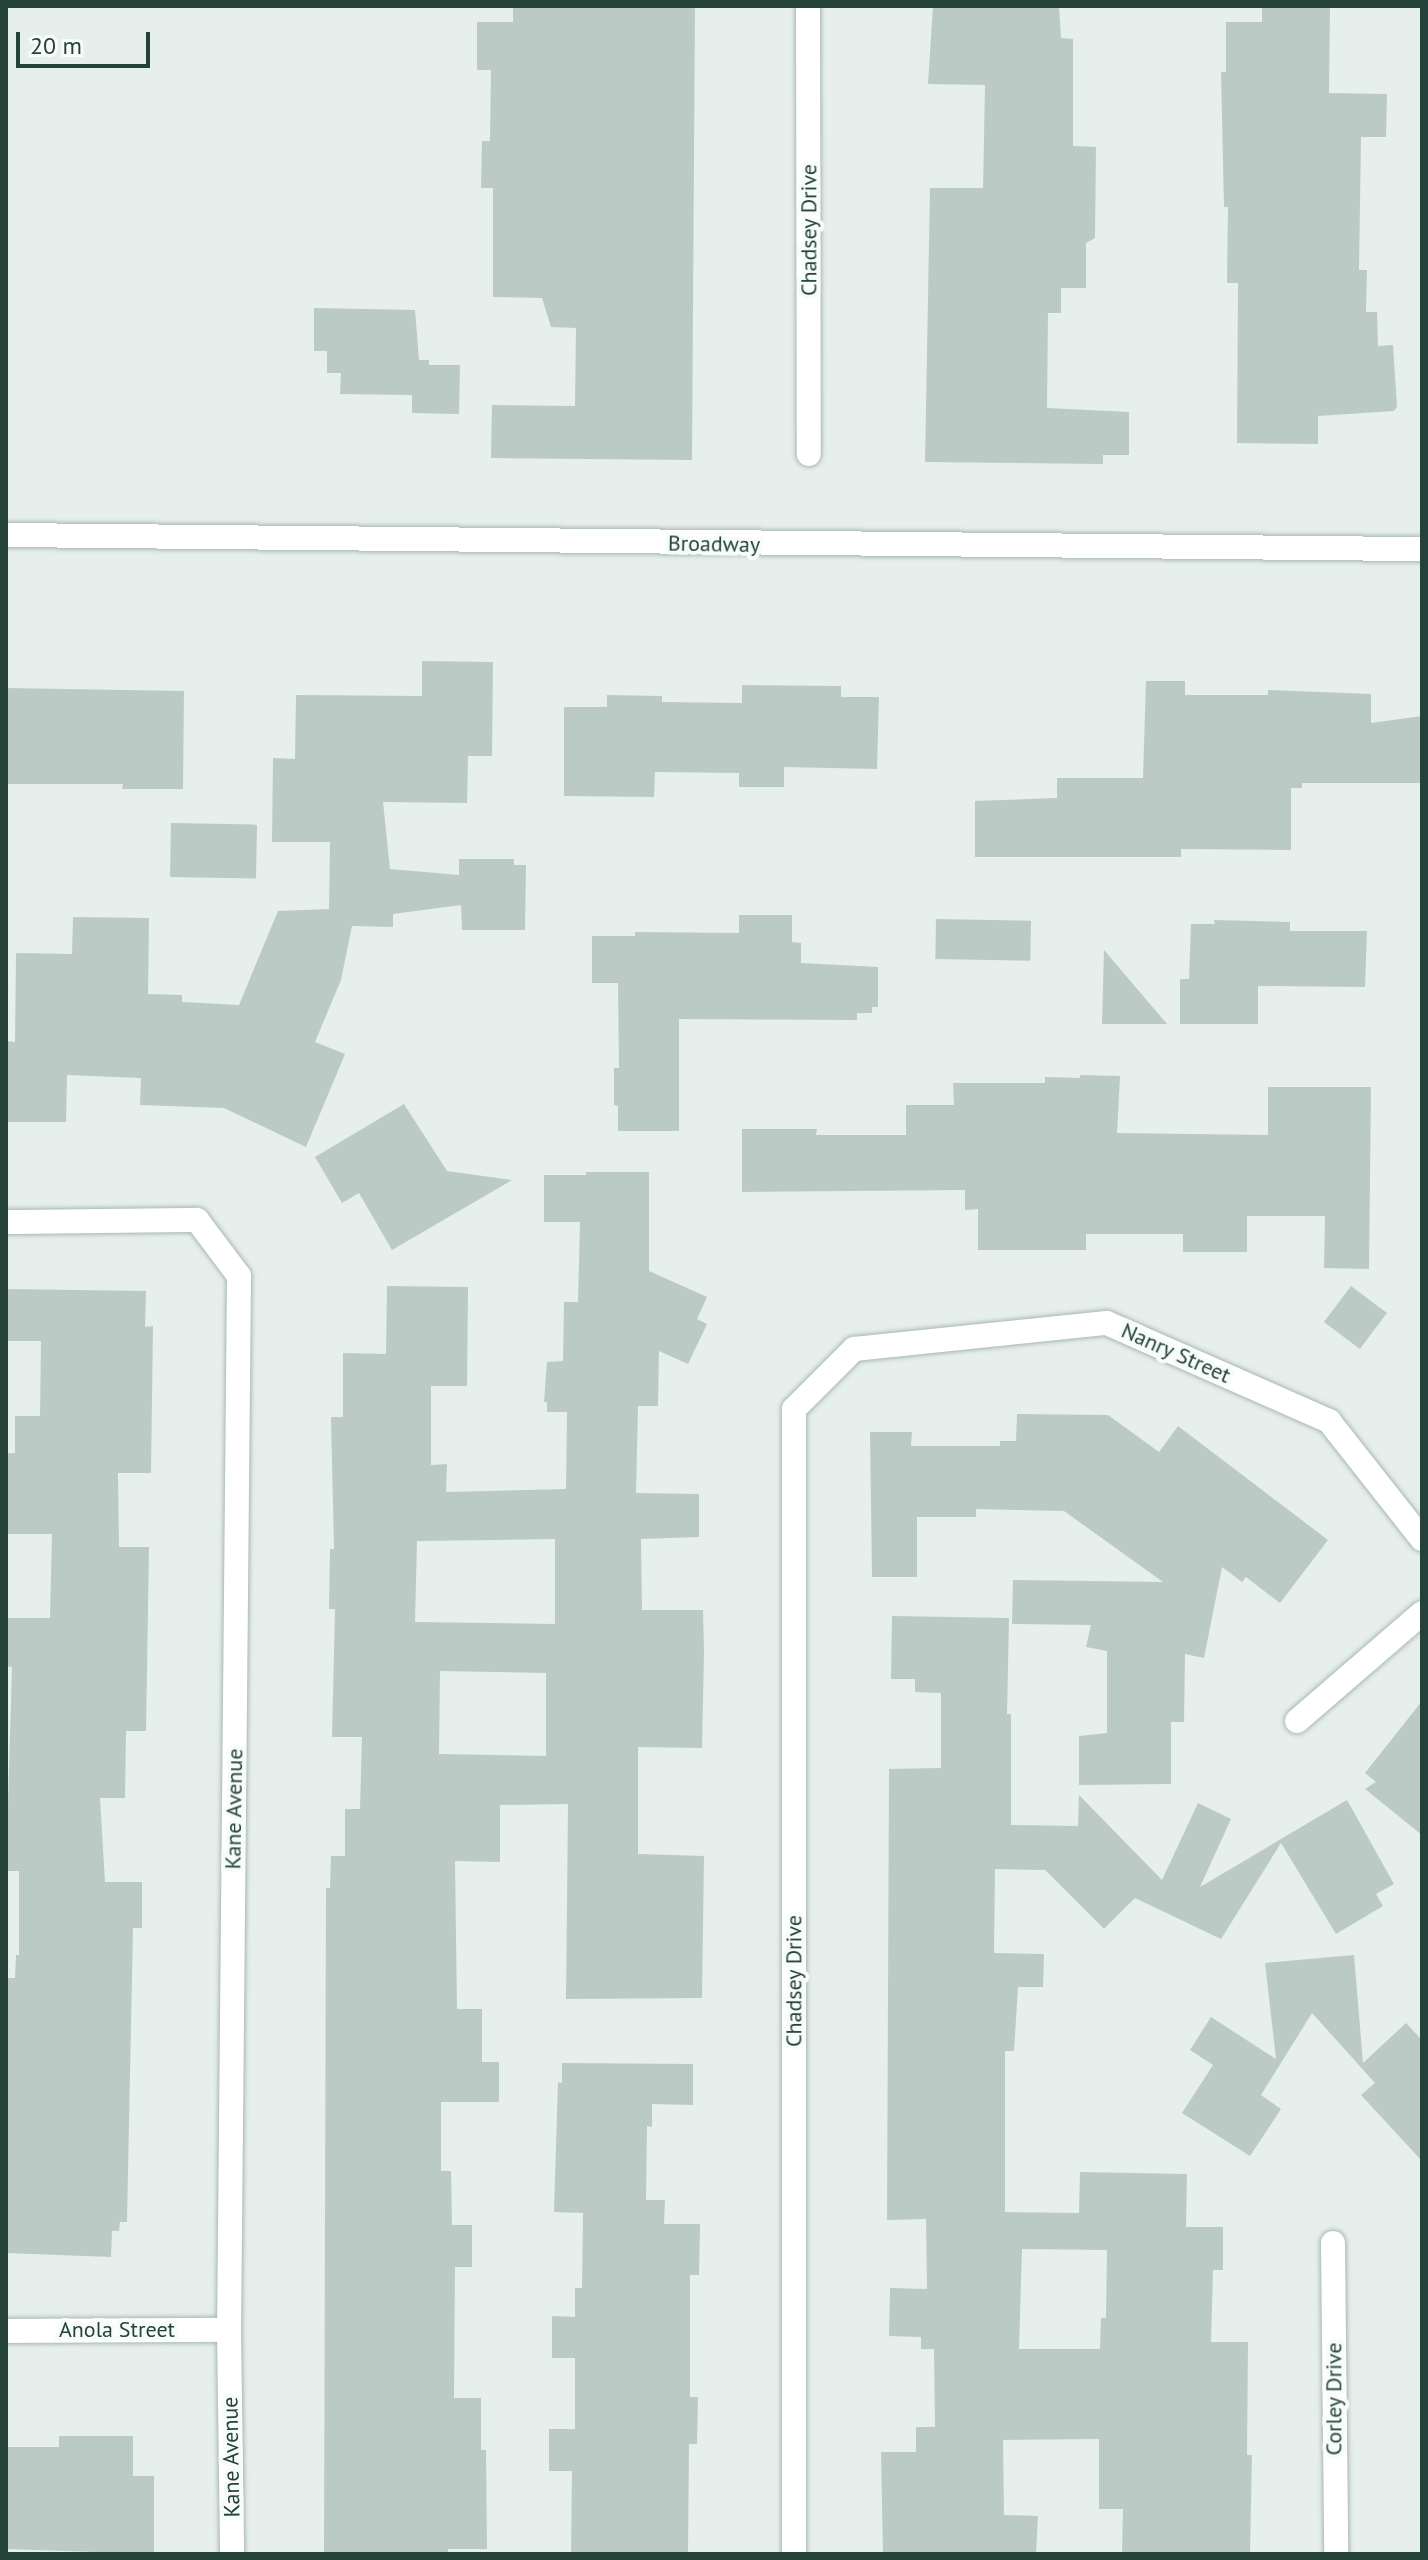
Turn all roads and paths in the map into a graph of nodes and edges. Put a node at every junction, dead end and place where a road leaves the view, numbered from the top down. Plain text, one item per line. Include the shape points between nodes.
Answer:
1 (808, 6) edge
2 (809, 454) dead end
3 (6, 535) edge
4 (1422, 549) edge
5 (6, 1222) edge
6 (794, 1409) joint
7 (1422, 1539) edge
8 (1422, 1613) edge
9 (1297, 1721) dead end
10 (1333, 2243) dead end
11 (229, 2330) junction
12 (6, 2331) edge
13 (232, 2554) edge
14 (794, 2554) edge
15 (1336, 2554) edge

1 - 2 street, Chadsey Drive
3 - 4 street, Broadway
5 - 11 street, Kane Avenue via 197,1220 239,1276
6 - 7 street, Nanry Street via 854,1349 1107,1323 1329,1421
6 - 14 street, Chadsey Drive
8 - 9 street
10 - 15 street, Corley Drive
11 - 12 street, Anola Street
11 - 13 street, Kane Avenue

